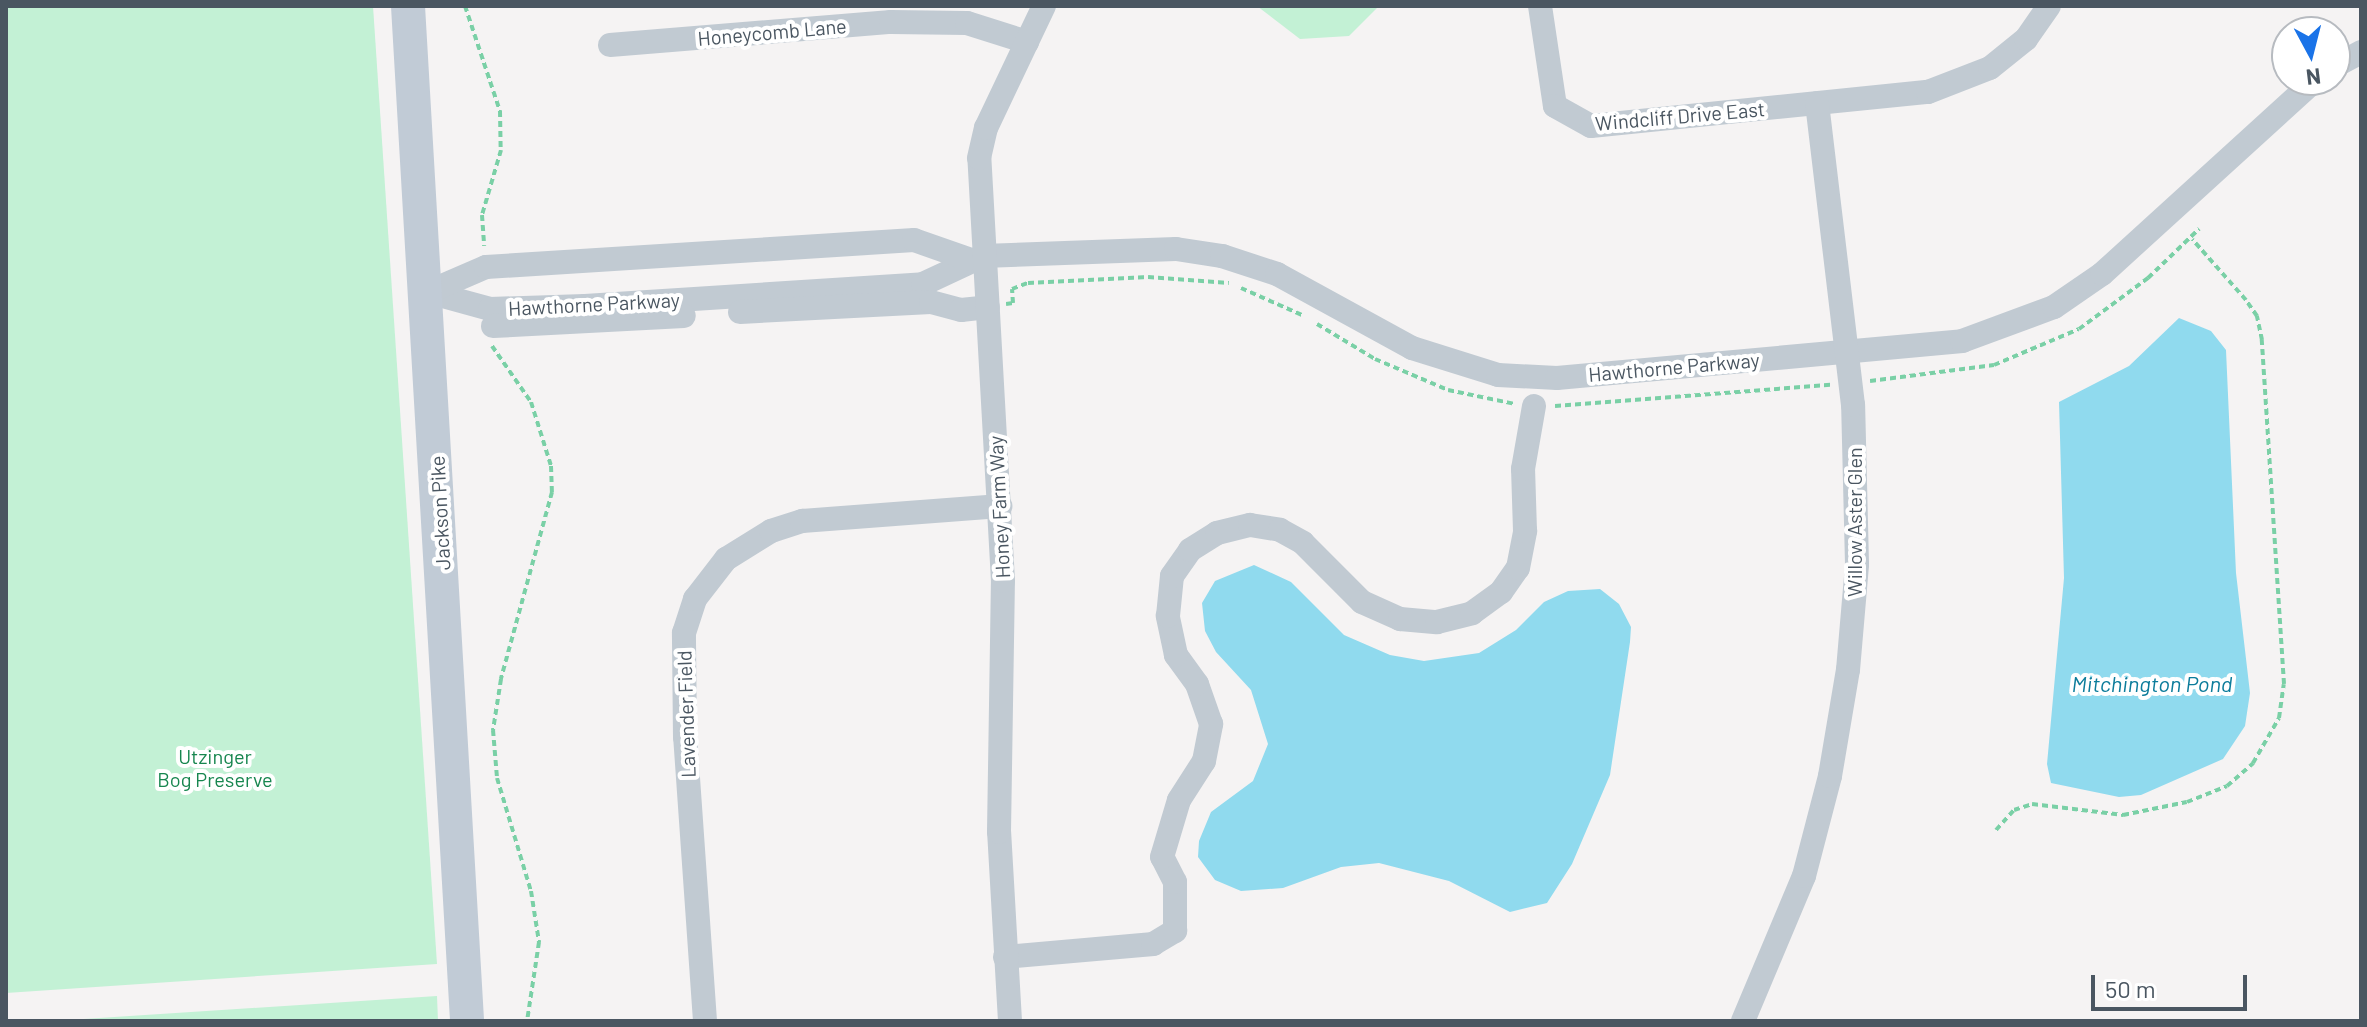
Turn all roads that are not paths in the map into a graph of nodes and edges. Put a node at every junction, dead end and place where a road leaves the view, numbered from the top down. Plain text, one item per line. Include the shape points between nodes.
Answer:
1 (408, 6) edge
2 (1044, 6) edge
3 (1540, 6) edge
4 (2049, 6) edge
5 (1027, 42) junction
6 (610, 45) dead end
7 (2297, 96) edge
8 (1817, 103) junction
9 (976, 257) junction
10 (428, 292) junction
11 (988, 307) junction
12 (493, 326) road end
13 (1846, 350) junction
14 (1534, 406) road end
15 (1000, 506) junction
16 (1005, 957) junction
17 (467, 1021) edge
18 (705, 1021) edge
19 (1010, 1021) edge
20 (1743, 1021) edge

1 - 10 main road, Jackson Pike
2 - 5 street, Honey Farm Way
3 - 8 street, Windcliff Drive East via 1550,93 1555,106 1577,122 1606,125
4 - 8 street via 2026,39 1971,79 1928,92
5 - 6 street, Honeycomb Lane via 967,23 891,22
5 - 9 street, Honey Farm Way via 986,128 979,158
7 - 13 street, Hawthorne Parkway via 2102,274 2054,307 1962,341
8 - 13 street, Willow Aster Glen
9 - 10 street, Hawthorne Parkway via 914,240 486,267
9 - 10 street, Hawthorne Parkway via 923,284 585,306 490,309
9 - 11 street, Honey Farm Way
9 - 13 street, Hawthorne Parkway via 1176,249 1222,256 1277,274 1412,348 1498,375 1557,378
10 - 17 main road, Jackson Pike
11 - 12 street via 961,310 931,302
11 - 15 street, Honey Farm Way
13 - 20 street, Willow Aster Glen via 1857,564 1836,746 1804,876
14 - 16 street via 1523,469 1525,531 1518,568 1501,592 1472,613 1437,622 1400,619 1362,602 1303,543 1280,530 1250,525 1217,533 1190,550 1172,576 1168,616 1176,655 1197,684 1211,724 1204,761 1179,800 1164,844 1162,857 1175,882 1175,931 1153,944
15 - 16 street, Honey Farm Way via 999,832
15 - 18 street, Lavender Field via 802,521 744,544 708,577 695,599 684,633 685,723
16 - 19 street, Honey Farm Way

